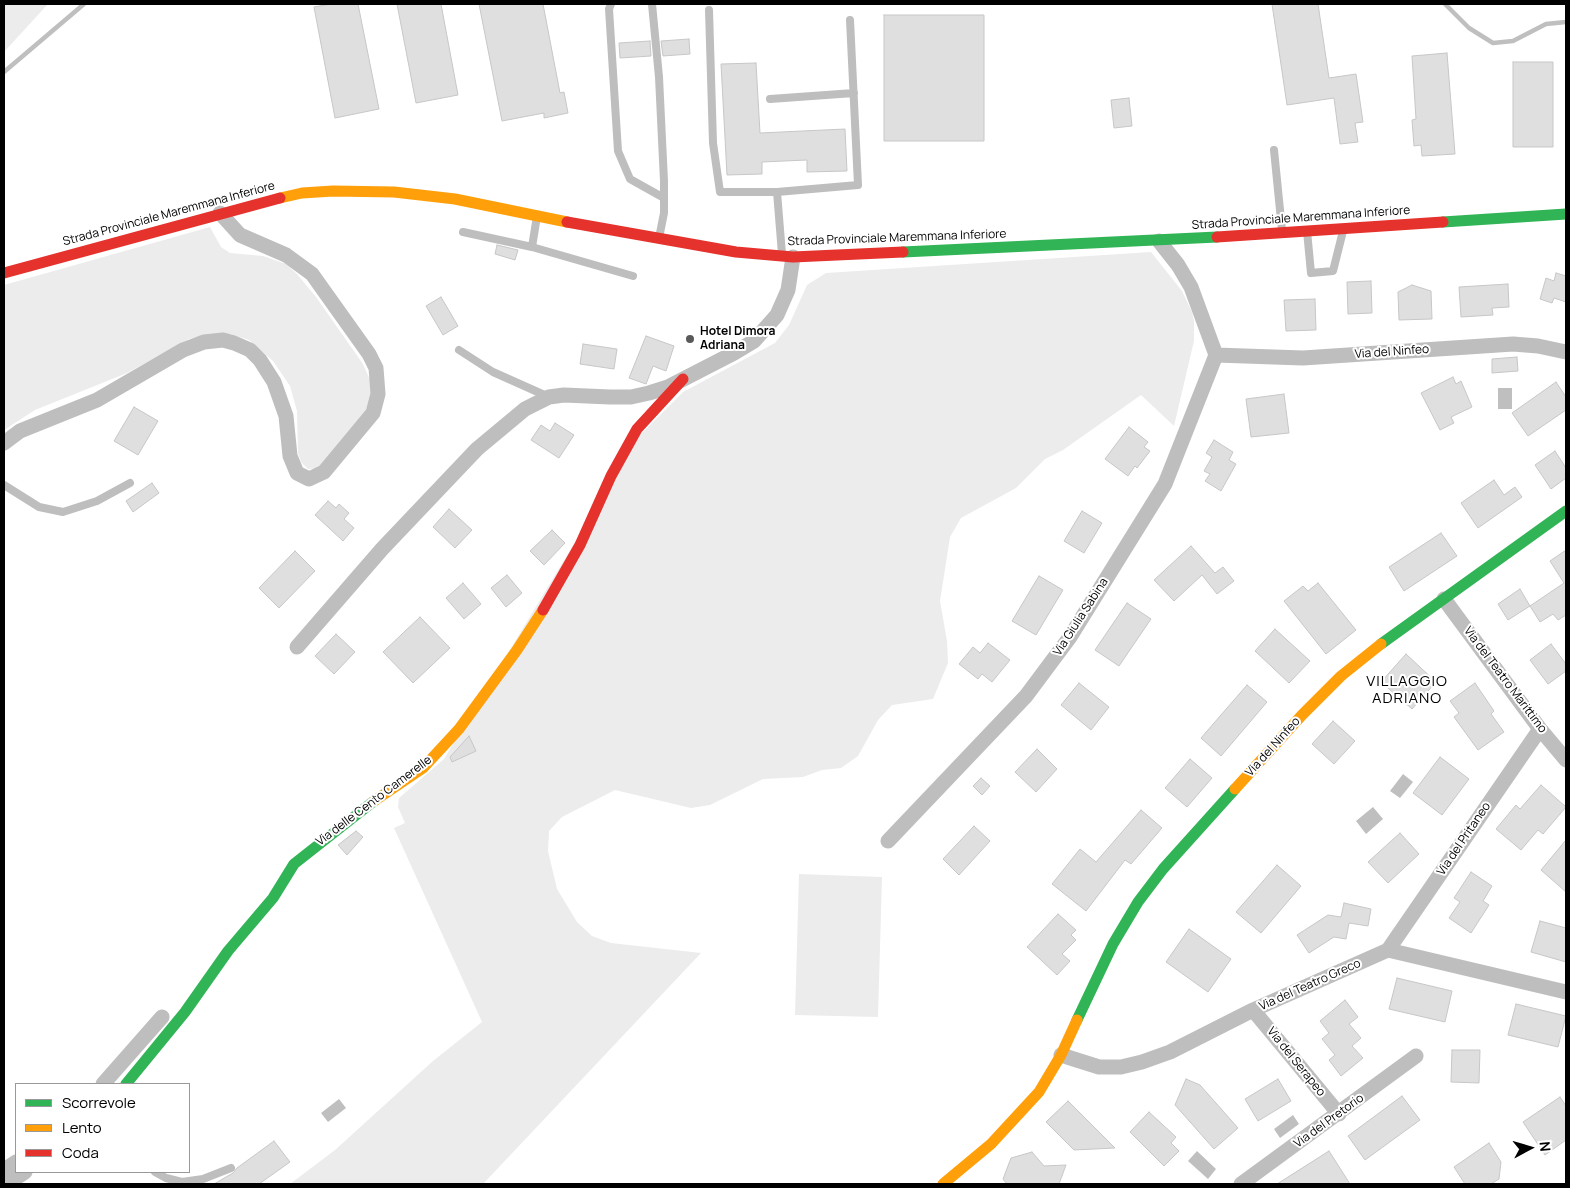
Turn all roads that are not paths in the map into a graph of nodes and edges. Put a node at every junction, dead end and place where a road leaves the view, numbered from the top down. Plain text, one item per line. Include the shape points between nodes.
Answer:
1 (611, 4) edge
2 (652, 4) edge
3 (709, 10) dead end
4 (850, 20) dead end
5 (854, 93) junction
6 (770, 98) dead end
7 (1274, 150) dead end
8 (777, 192) junction
9 (664, 198) junction
10 (220, 212) junction
11 (537, 214) junction
12 (1566, 214) edge
13 (1344, 229) junction
14 (1307, 231) junction
15 (464, 232) dead end
16 (1282, 233) junction
17 (658, 239) junction
18 (1159, 241) junction
19 (532, 247) junction
20 (788, 257) junction
21 (4, 273) edge
22 (634, 276) dead end
23 (459, 350) dead end
24 (1566, 352) edge
25 (1216, 355) junction
26 (683, 379) junction
27 (549, 397) junction
28 (4, 443) edge
29 (130, 483) dead end
30 (4, 485) edge
31 (1566, 511) edge
32 (1444, 599) junction
33 (297, 647) dead end
34 (1540, 729) junction
35 (1566, 760) edge
36 (888, 840) dead end
37 (1388, 950) junction
38 (1566, 992) edge
39 (1253, 1010) junction
40 (162, 1017) dead end
41 (1061, 1056) junction
42 (1416, 1056) dead end
43 (104, 1083) edge
44 (127, 1083) edge
45 (1339, 1114) junction
46 (15, 1163) edge
47 (231, 1168) dead end
48 (4, 1170) edge
49 (24, 1173) edge
50 (157, 1173) edge
51 (7, 1184) edge
52 (943, 1184) edge
53 (1241, 1184) edge

1 - 9 lane via 618,151 630,179
2 - 9 lane via 659,76
3 - 8 lane via 713,143 720,192
4 - 5 lane
5 - 6 lane
5 - 8 lane via 858,185
7 - 16 lane
8 - 20 lane
9 - 17 lane
10 - 11 street, Strada Provinciale Maremmana Inferiore via 302,194 357,191 430,196
10 - 21 street, Strada Provinciale Maremmana Inferiore
10 - 28 street via 240,235 286,255 312,274 376,368 378,394 373,413 324,472 309,479 297,474 290,456 284,409 270,374 250,350 223,340 204,342 183,350 102,397 20,431
11 - 17 street, Strada Provinciale Maremmana Inferiore
11 - 19 lane
12 - 13 street, Strada Provinciale Maremmana Inferiore
13 - 14 street, Strada Provinciale Maremmana Inferiore
13 - 14 lane via 1333,270 1311,273
14 - 16 street, Strada Provinciale Maremmana Inferiore
15 - 19 lane
16 - 18 street, Strada Provinciale Maremmana Inferiore
17 - 20 street, Strada Provinciale Maremmana Inferiore
18 - 20 street, Strada Provinciale Maremmana Inferiore
18 - 25 street via 1191,287
19 - 22 lane
20 - 26 street, Via delle Cento Camerelle via 788,290 772,322 754,340 734,353
23 - 27 lane via 493,372
24 - 25 street, Via del Ninfeo via 1513,344 1303,358
25 - 36 street, Via Giulia Sabina via 1165,484 1070,637 1026,696
26 - 27 street, Via delle Cento Camerelle via 668,387 630,397 570,394
26 - 44 street, Via delle Cento Camerelle via 637,429 557,588 459,730 423,768 294,864 273,898
27 - 33 street, Via delle Cento Camerelle via 525,409 477,449 382,549
29 - 30 lane via 97,501 63,512 39,507
31 - 32 street, Via del Ninfeo
32 - 34 street, Via del Teatro Marittimo
32 - 41 street, Via del Ninfeo via 1337,679 1164,869 1119,932
34 - 35 street, Via del Teatro Marittimo
34 - 37 street, Via del Pritaneo
37 - 38 street
37 - 39 street, Via del Teatro Greco
39 - 41 street, Via del Teatro Greco via 1178,1049 1135,1064 1099,1067
39 - 45 street, Via del Serapeo
40 - 43 street
41 - 52 street, Via del Ninfeo via 1038,1092 1013,1122
42 - 45 street, Via del Pretorio
45 - 53 street, Via del Pretorio
46 - 48 street
47 - 50 lane via 203,1180 182,1182
49 - 51 street

